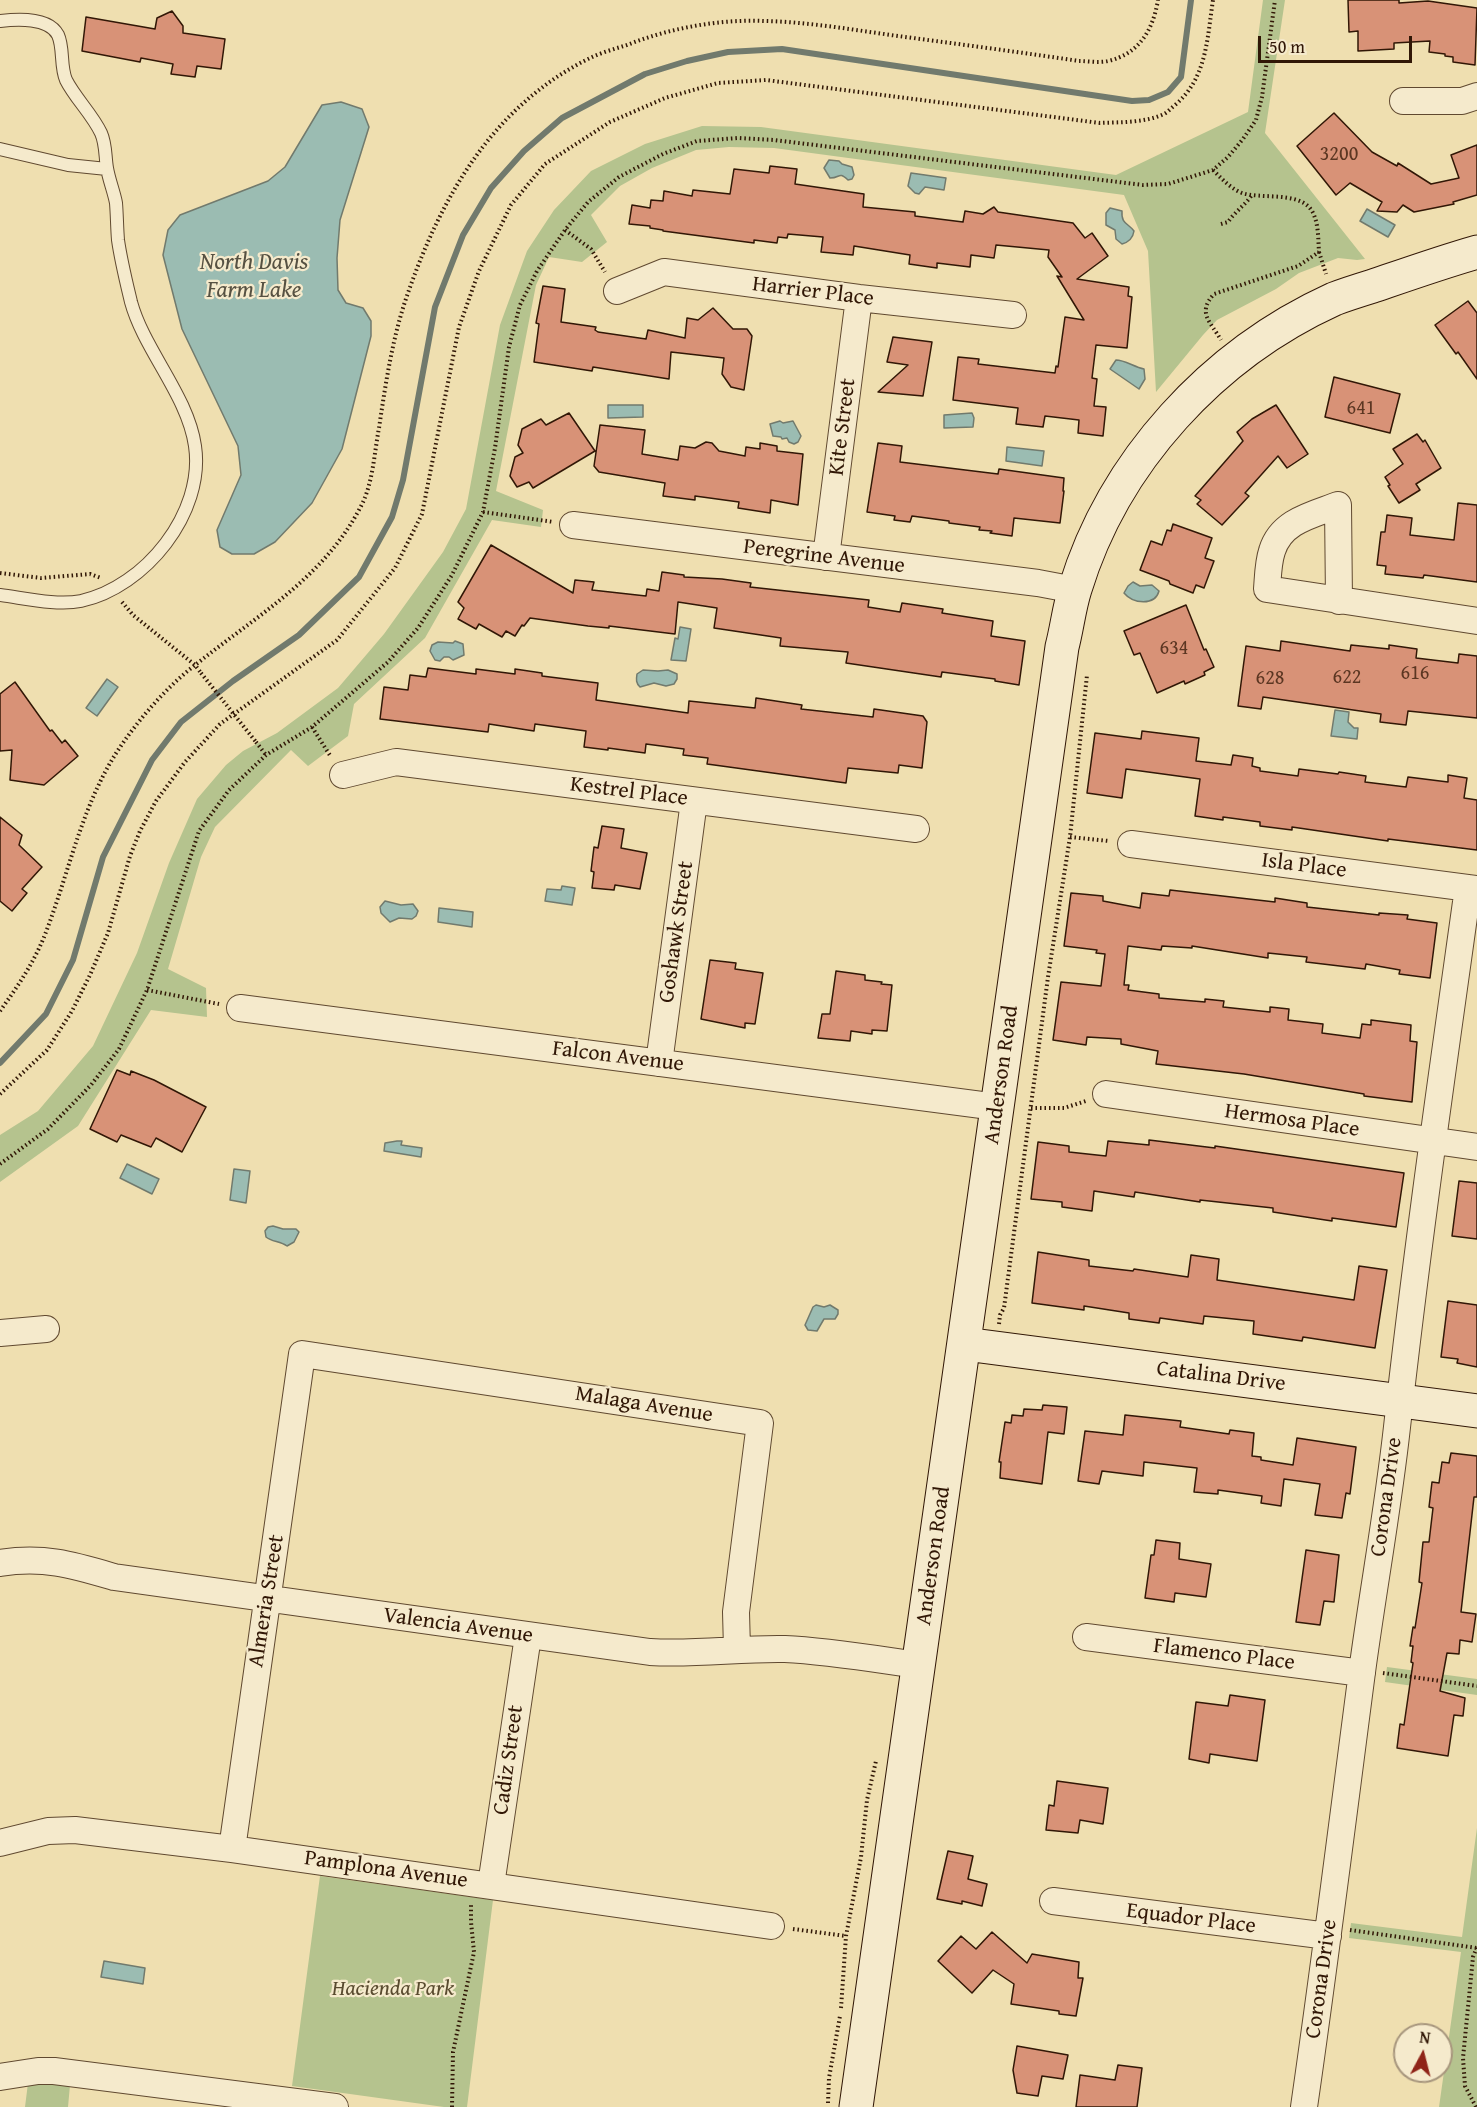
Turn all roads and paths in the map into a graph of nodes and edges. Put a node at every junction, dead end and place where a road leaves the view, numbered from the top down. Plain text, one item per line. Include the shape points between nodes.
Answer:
1 (1158, 0) edge
2 (1213, 0) edge
3 (1275, 0) edge
4 (0, 21) edge
5 (1477, 96) edge
6 (1403, 101) dead end
7 (0, 149) edge
8 (107, 169) junction
9 (1213, 170) junction
10 (1252, 195) junction
11 (1221, 224) dead end
12 (565, 230) junction
13 (1477, 252) edge
14 (617, 291) joint
15 (859, 298) junction
16 (1013, 315) dead end
17 (1233, 360) junction
18 (483, 512) junction
19 (573, 525) joint
20 (826, 557) junction
21 (1075, 590) junction
22 (0, 595) edge
23 (1339, 601) dead end
24 (1477, 621) edge
25 (1088, 666) dead end
26 (201, 673) dead end
27 (312, 727) junction
28 (266, 754) junction
29 (343, 775) joint
30 (694, 801) junction
31 (916, 829) dead end
32 (1070, 837) junction
33 (1131, 844) joint
34 (1473, 888) edge
35 (147, 990) junction
36 (240, 1008) joint
37 (0, 1011) edge
38 (659, 1063) junction
39 (0, 1094) edge
40 (1106, 1094) joint
41 (997, 1107) junction
42 (1031, 1108) junction
43 (1432, 1141) junction
44 (1477, 1147) edge
45 (0, 1164) edge
46 (46, 1329) dead end
47 (0, 1333) edge
48 (980, 1346) junction
49 (302, 1353) joint
50 (1399, 1400) junction
51 (1477, 1411) edge
52 (0, 1563) edge
53 (267, 1598) junction
54 (528, 1636) junction
55 (1086, 1637) dead end
56 (737, 1649) junction
57 (918, 1665) junction
58 (1362, 1672) junction
59 (1477, 1686) edge
60 (876, 1759) dead end
61 (0, 1843) edge
62 (232, 1849) junction
63 (482, 1884) junction
64 (1053, 1901) dead end
65 (771, 1926) joint
66 (1329, 1932) junction
67 (846, 1936) junction
68 (1477, 1947) edge
69 (0, 2078) edge
70 (200, 2098) edge
71 (335, 2107) edge
72 (452, 2107) edge
73 (828, 2107) edge
74 (856, 2107) edge
75 (1304, 2107) edge
76 (1476, 2107) edge

1 - 37 path via 1146,38 1130,52 1107,61 1079,61 846,28 734,21 656,34 588,59 536,91 490,136 454,186 430,238 408,291 390,356 372,471 363,503 345,534 289,595 195,665 140,720 122,744 79,830 46,934 26,975
2 - 39 path via 1205,56 1197,78 1185,96 1164,114 1100,123 766,80 730,82 665,98 610,122 545,164 511,205 479,271 459,327 422,514 395,568 337,640 220,724 184,762 140,831 108,933 72,1011 47,1050
3 - 9 path via 1256,120
4 - 8 lane via 24,18 51,26 58,36 65,78 100,132
5 - 6 street via 1462,101
7 - 8 lane via 68,165
8 - 22 lane via 133,310 189,422 195,447 195,476 185,510 169,540 144,568 113,591 80,602
9 - 10 path via 1231,188
9 - 12 path via 1168,183 1143,185 774,140 697,141 619,177 588,202
10 - 11 path via 1228,222
10 - 17 path via 1290,199 1308,207 1316,220 1319,252 1298,266 1214,294 1206,303 1205,314
12 - 14 path via 591,249
12 - 18 path via 520,305 509,347
13 - 17 street, Anderson Road via 1335,299
14 - 15 street, Harrier Place via 664,272
15 - 16 street, Harrier Place
15 - 20 street, Kite Street
17 - 21 street, Anderson Road via 1192,395 1135,464 1108,508
18 - 19 path
18 - 27 path via 452,575 418,628 388,662
19 - 20 street, Peregrine Avenue
20 - 21 street, Peregrine Avenue
21 - 41 street, Anderson Road via 1061,658
23 - 24 street
25 - 32 path
26 - 28 path, bridge
27 - 28 path
27 - 29 path
28 - 35 path via 229,790 199,831
29 - 30 street, Kestrel Place via 396,762
30 - 31 street, Kestrel Place
30 - 38 street, Goshawk Street
32 - 33 path
32 - 42 path
33 - 34 street, Isla Place
34 - 43 street, Corona Drive
35 - 36 path
35 - 45 path via 119,1049 91,1085 48,1129
36 - 38 street, Falcon Avenue
38 - 41 street, Falcon Avenue
40 - 42 path via 1064,1108
40 - 43 street, Hermosa Place
41 - 48 street, Anderson Road
42 - 48 path via 1004,1308
43 - 44 street, Hermosa Place
43 - 50 street, Corona Drive
46 - 47 street
48 - 50 street, Catalina Drive
48 - 57 street, Anderson Road
49 - 53 street, Almeria Street
49 - 56 street, Malaga Avenue via 760,1422 736,1612
50 - 51 street, Catalina Drive
50 - 58 street, Corona Drive
52 - 53 street, Valencia Avenue via 48,1560 114,1577
53 - 54 street, Valencia Avenue
53 - 62 street, Almeria Street
54 - 56 street, Valencia Avenue via 676,1654
54 - 63 street, Cadiz Street
55 - 58 street, Flamenco Place
56 - 57 street, Valencia Avenue via 787,1649
57 - 74 street, Anderson Road
58 - 59 path
58 - 66 street, Corona Drive
60 - 67 path
61 - 62 street, Pamplona Avenue via 48,1831 75,1830
62 - 63 street, Pamplona Avenue
63 - 65 street, Pamplona Avenue
63 - 72 path via 471,1922 474,1952 453,2052
64 - 66 street, Equador Place
65 - 67 path
66 - 68 path
66 - 75 street, Corona Drive
67 - 73 path
68 - 76 path via 1463,2058 1466,2086
69 - 70 street via 54,2071
70 - 71 street

